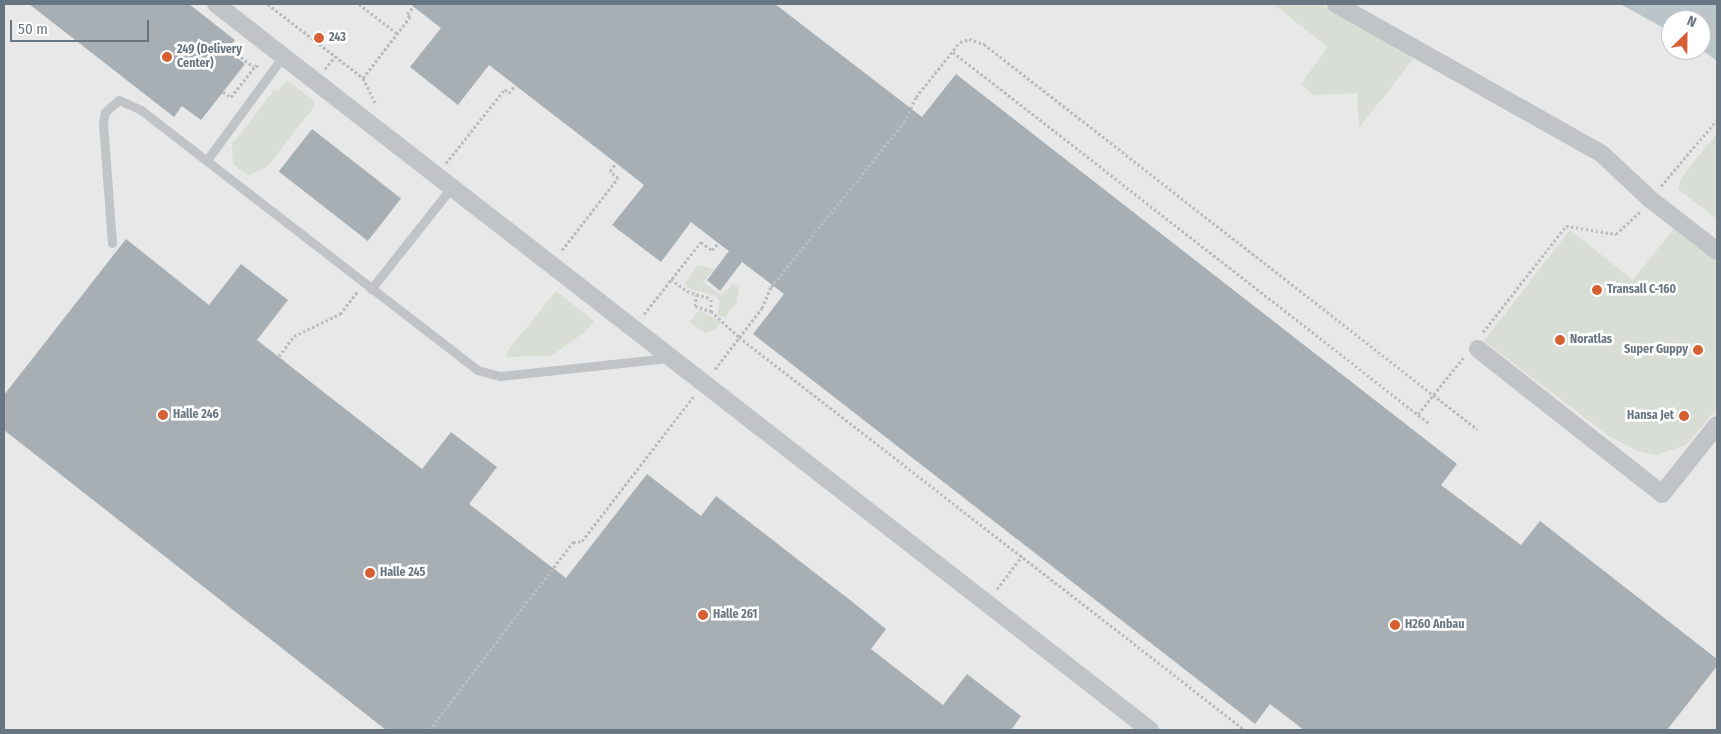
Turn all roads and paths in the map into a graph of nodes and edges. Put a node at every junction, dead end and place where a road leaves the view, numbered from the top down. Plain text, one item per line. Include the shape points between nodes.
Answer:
1 (216, 4) edge
2 (268, 4) edge
3 (359, 4) edge
4 (1336, 4) edge
5 (414, 6) dead end
6 (398, 34) junction
7 (229, 48) dead end
8 (952, 52) junction
9 (283, 56) junction
10 (254, 68) dead end
11 (363, 78) junction
12 (515, 85) dead end
13 (378, 110) dead end
14 (1717, 120) edge
15 (207, 160) junction
16 (446, 163) dead end
17 (616, 163) dead end
18 (451, 188) junction
19 (1650, 199) junction
20 (718, 242) dead end
21 (112, 243) dead end
22 (561, 251) dead end
23 (1717, 251) edge
24 (671, 279) junction
25 (371, 289) junction
26 (697, 294) junction
27 (711, 311) junction
28 (644, 314) dead end
29 (739, 337) junction
30 (1476, 344) junction
31 (671, 357) junction
32 (704, 383) junction
33 (1434, 395) junction
34 (1418, 414) junction
35 (1430, 424) dead end
36 (1477, 429) dead end
37 (1715, 432) edge
38 (1022, 556) junction
39 (986, 603) junction
40 (429, 730) edge
41 (1150, 730) edge
42 (1245, 730) edge

1 - 9 street
2 - 11 path
3 - 6 path
4 - 19 street via 1602,154
5 - 6 path
6 - 11 path
7 - 10 path
8 - 29 path via 916,97 904,122 771,287 762,308
8 - 33 path via 969,39 984,44
8 - 34 path
9 - 15 lane
9 - 18 street
11 - 13 path
12 - 16 path via 509,93 505,89
14 - 19 path
15 - 21 lane via 128,101 112,103 103,123
15 - 25 lane
17 - 22 path via 610,171 618,178
18 - 25 lane
18 - 31 street
19 - 23 street
19 - 30 path via 1629,226 1616,234 1566,226
20 - 24 path via 712,250 701,242
24 - 26 path
24 - 28 path
25 - 31 lane via 470,366 500,376
26 - 27 path via 711,299
26 - 27 path via 695,306
27 - 29 path
29 - 32 path
29 - 38 path
30 - 33 path
30 - 37 street via 1662,494
31 - 32 street
32 - 39 street
32 - 40 path via 582,541 573,542
33 - 34 path
33 - 36 path
34 - 35 path
38 - 39 path
38 - 42 path
39 - 41 street

